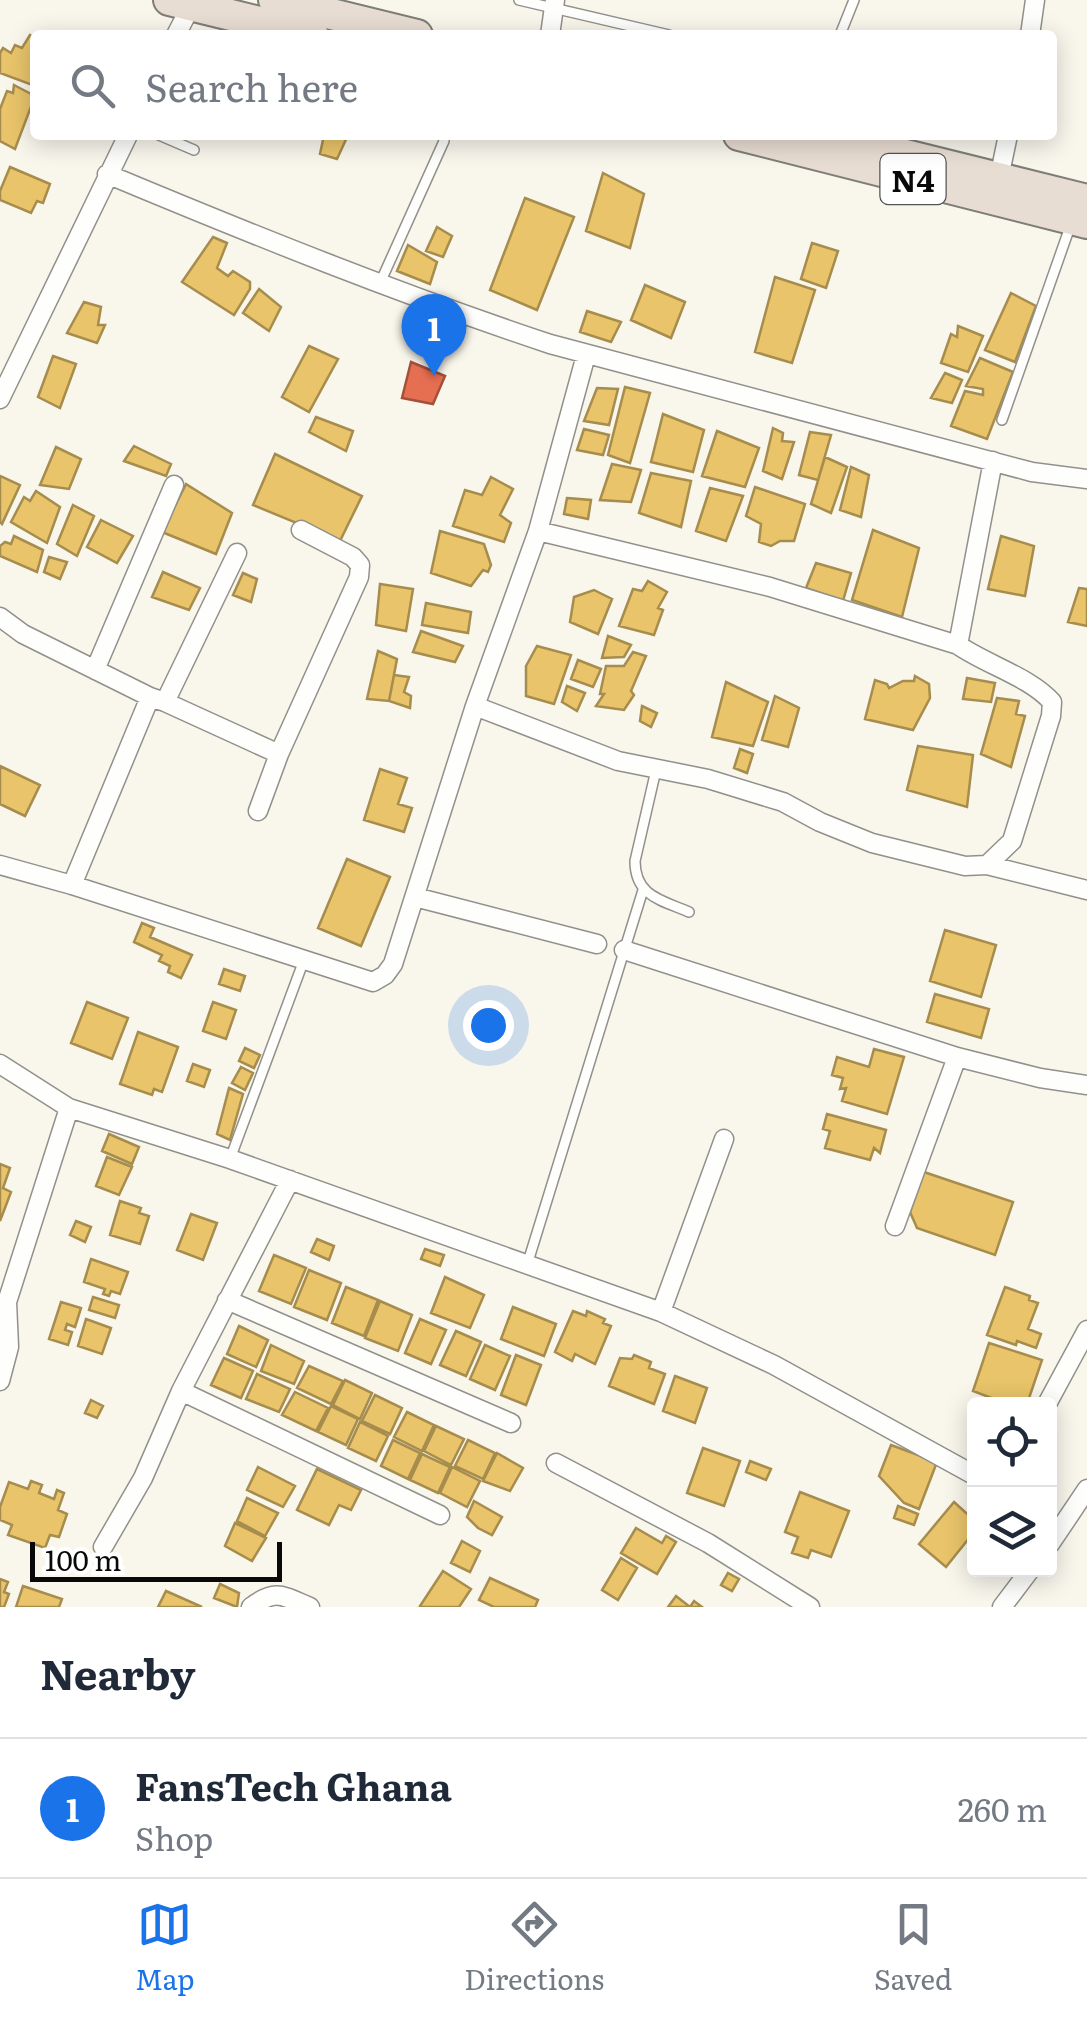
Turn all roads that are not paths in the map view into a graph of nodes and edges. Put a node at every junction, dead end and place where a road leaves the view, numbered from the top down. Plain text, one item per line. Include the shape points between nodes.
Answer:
1 (274, 0) edge
2 (519, 0) edge
3 (854, 0) edge
4 (1035, 0) edge
5 (180, 3) edge
6 (554, 4) edge
7 (310, 19) edge
8 (177, 30) edge
9 (384, 30) edge
10 (551, 30) edge
11 (650, 30) edge
12 (842, 30) edge
13 (1031, 30) edge
14 (125, 140) edge
15 (170, 140) edge
16 (761, 140) edge
17 (845, 140) edge
18 (1007, 140) edge
19 (444, 141) dead end
20 (194, 150) dead end
21 (107, 174) junction
22 (999, 178) junction
23 (1082, 214) edge
24 (380, 283) junction
25 (586, 355) junction
26 (0, 399) edge
27 (1002, 420) dead end
28 (993, 461) junction
29 (1087, 479) edge
30 (174, 484) dead end
31 (301, 530) dead end
32 (538, 530) junction
33 (237, 553) dead end
34 (0, 618) edge
35 (958, 645) junction
36 (95, 670) junction
37 (158, 700) junction
38 (475, 706) junction
39 (280, 754) junction
40 (656, 770) junction
41 (258, 811) dead end
42 (0, 865) edge
43 (987, 866) junction
44 (72, 886) junction
45 (642, 890) junction
46 (1087, 890) edge
47 (415, 897) junction
48 (688, 912) dead end
49 (597, 944) dead end
50 (624, 950) junction
51 (304, 960) junction
52 (957, 1057) junction
53 (0, 1064) edge
54 (1087, 1085) edge
55 (69, 1108) junction
56 (724, 1139) dead end
57 (230, 1159) junction
58 (290, 1180) junction
59 (895, 1226) dead end
60 (527, 1266) junction
61 (226, 1300) junction
62 (661, 1312) junction
63 (1087, 1330) edge
64 (0, 1382) edge
65 (181, 1391) junction
66 (1051, 1397) edge
67 (511, 1423) dead end
68 (556, 1463) dead end
69 (967, 1471) edge
70 (1087, 1489) edge
71 (440, 1515) dead end
72 (1057, 1521) edge
73 (103, 1547) dead end
74 (1025, 1577) edge
75 (250, 1607) edge
76 (310, 1607) edge
77 (810, 1607) edge
78 (1002, 1607) edge

1 - 7 highway
2 - 6 lane
3 - 12 lane
4 - 13 street
5 - 7 highway
5 - 8 street
6 - 10 street
6 - 11 lane
7 - 9 highway
14 - 21 street
15 - 20 lane
16 - 23 highway, N4
17 - 22 highway, N4
18 - 22 street
19 - 24 lane
21 - 24 street
21 - 26 street
22 - 23 highway, N4
23 - 27 lane
24 - 25 street
25 - 28 street
25 - 32 street
28 - 29 street
28 - 35 street
30 - 36 street
31 - 39 street via 352,558 359,576
32 - 35 street via 770,587
32 - 38 street
33 - 37 street
34 - 36 street
35 - 43 street via 1052,702 1012,841
36 - 37 street
37 - 39 street
37 - 44 street
38 - 40 street
38 - 47 street
39 - 41 street
40 - 43 street via 783,802 872,842
40 - 45 lane via 635,862
42 - 44 street
43 - 46 street
44 - 51 street
45 - 48 lane
45 - 50 lane
47 - 49 street
47 - 51 street via 386,975 373,982
50 - 52 street
50 - 60 lane
51 - 57 lane
52 - 54 street
52 - 59 street
53 - 55 street
55 - 57 street
55 - 64 street via 7,1302
56 - 62 street
57 - 58 street
58 - 60 street
58 - 61 street
60 - 62 street
61 - 65 street
61 - 67 street
62 - 69 street via 774,1365
63 - 66 street
65 - 71 street
65 - 73 street
68 - 77 street via 708,1543
70 - 72 street
74 - 78 street
75 - 76 street via 279,1594

